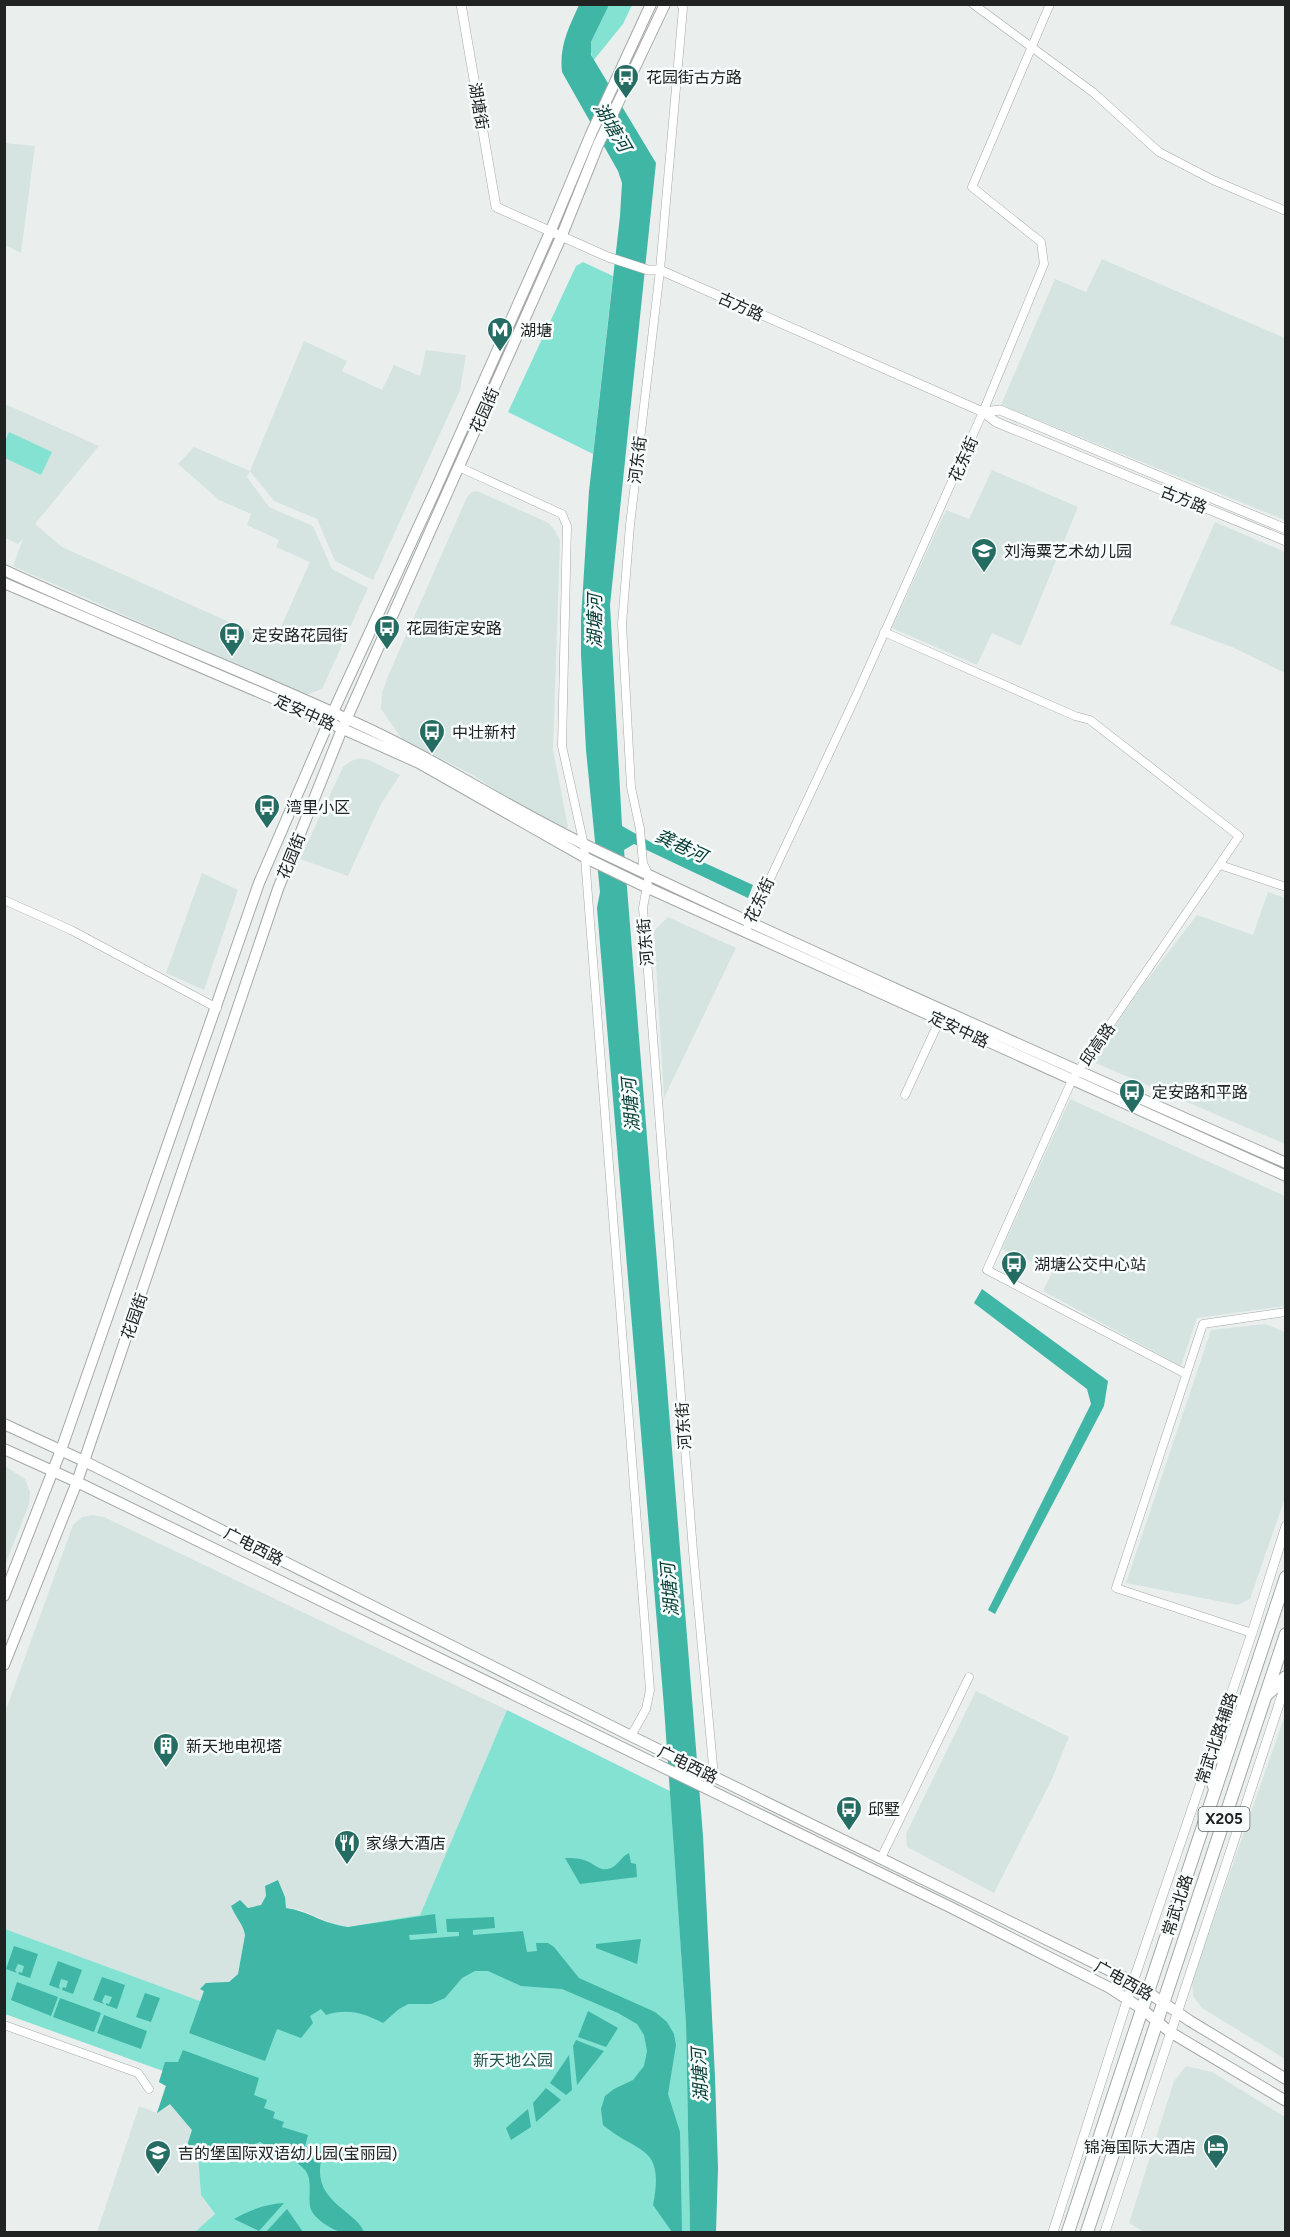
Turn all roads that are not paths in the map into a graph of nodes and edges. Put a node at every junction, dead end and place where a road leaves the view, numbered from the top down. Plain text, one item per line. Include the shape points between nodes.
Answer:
1 (461, 4) edge
2 (651, 4) edge
3 (665, 4) edge
4 (681, 4) edge
5 (973, 4) edge
6 (1050, 4) edge
7 (1032, 46) junction
8 (621, 80) junction
9 (496, 207) joint
10 (1286, 210) edge
11 (551, 230) junction
12 (562, 235) junction
13 (660, 270) junction
14 (984, 412) junction
15 (459, 467) junction
16 (1286, 529) edge
17 (1286, 541) edge
18 (4, 570) edge
19 (4, 583) edge
20 (884, 632) junction
21 (333, 712) junction
22 (328, 723) junction
23 (345, 724) junction
24 (589, 853) junction
25 (1220, 865) junction
26 (638, 866) junction
27 (649, 875) junction
28 (1286, 887) edge
29 (648, 888) junction
30 (4, 900) edge
31 (747, 927) junction
32 (217, 1008) junction
33 (942, 1015) junction
34 (1075, 1075) junction
35 (905, 1095) dead end
36 (1286, 1163) edge
37 (1286, 1176) edge
38 (1286, 1312) edge
39 (1185, 1374) junction
40 (4, 1424) edge
41 (4, 1449) edge
42 (61, 1450) junction
43 (84, 1461) junction
44 (53, 1472) junction
45 (77, 1482) junction
46 (1286, 1526) edge
47 (1286, 1577) edge
48 (4, 1596) edge
49 (1252, 1633) junction
50 (1286, 1634) edge
51 (1280, 1651) junction
52 (4, 1665) edge
53 (1286, 1666) edge
54 (969, 1677) dead end
55 (1286, 1677) edge
56 (1286, 1683) edge
57 (1265, 1695) junction
58 (632, 1736) junction
59 (1229, 1747) junction
60 (1206, 1764) junction
61 (714, 1776) junction
62 (1215, 1789) junction
63 (881, 1858) junction
64 (1133, 1982) junction
65 (1148, 1992) junction
66 (1128, 1999) junction
67 (1163, 2003) junction
68 (1142, 2009) junction
69 (1177, 2013) junction
70 (1157, 2020) junction
71 (4, 2025) edge
72 (1170, 2032) junction
73 (1286, 2079) edge
74 (149, 2089) dead end
75 (1286, 2101) edge
76 (1053, 2232) edge
77 (1068, 2232) edge
78 (1087, 2232) edge
79 (1105, 2232) edge

1 - 9 street, 湖塘街
2 - 8 main road, 花园街
3 - 8 main road, 花园街
4 - 13 street, 河东街
5 - 7 street
6 - 7 street, 花东街
7 - 10 street via 1094,93 1159,152 1213,180
7 - 14 street, 花东街 via 972,186 1041,242 1044,264
8 - 11 main road, 花园街 via 591,134
8 - 12 main road, 花园街
9 - 11 street, 古方路
11 - 12 street, 古方路
11 - 21 main road, 花园街
12 - 13 street, 古方路 via 608,257
12 - 15 main road, 花园街
13 - 14 street, 古方路
13 - 26 street, 河东街 via 622,624 631,787 640,829
14 - 16 street, 古方路 via 1000,410
14 - 17 street, 古方路 via 996,422
14 - 20 street, 花东街
15 - 23 main road, 花园街
15 - 24 street via 562,514 567,526 562,746
18 - 21 main road, 定安中路
19 - 22 main road, 定安中路
20 - 25 street, 邱高路 via 1090,720 1239,836
20 - 31 street, 花东街
21 - 22 main road, 花园街
21 - 23 main road, 定安中路
22 - 23 main road, 定安中路
22 - 32 main road, 花园街 via 259,883
23 - 24 main road, 定安中路
23 - 43 main road, 花园街 via 278,889
24 - 26 main road, 定安中路
24 - 29 main road, 定安中路
24 - 58 street via 650,1690 646,1709
25 - 28 street
25 - 34 street, 邱高路
26 - 27 main road, 定安中路
27 - 29 street, 河东街
27 - 31 main road, 定安中路
29 - 31 main road, 定安中路
29 - 61 street, 河东街 via 643,908
30 - 32 street via 71,930
31 - 33 main road, 定安中路
32 - 42 main road, 花园街
33 - 34 main road, 定安中路
33 - 35 street
34 - 36 main road, 定安中路
34 - 37 main road, 定安中路
34 - 39 street, 邱高路 via 987,1270
38 - 39 street via 1203,1324
39 - 49 street via 1116,1588
40 - 42 main road
41 - 44 main road
42 - 43 main road, 广电西路
42 - 44 main road, 花园街
43 - 45 main road, 花园街
43 - 58 main road, 广电西路
44 - 45 main road, 广电西路
44 - 48 main road, 花园街
45 - 52 main road, 花园街
45 - 66 main road, 广电西路 via 955,1910
46 - 49 street, 常武北路辅路
47 - 59 main road, 常武北路 / X205
49 - 60 street, 常武北路辅路
50 - 51 main road, 常武北路 / X205
51 - 53 main road
51 - 57 main road, 常武北路 / X205
54 - 63 street
55 - 57 main road
56 - 69 street
57 - 67 main road, 常武北路 / X205
58 - 61 main road, 广电西路
59 - 60 main road
59 - 62 main road, 常武北路 / X205
60 - 62 main road
60 - 64 street, 常武北路辅路
61 - 63 main road, 广电西路
62 - 65 main road, 常武北路 / X205
63 - 64 main road, 广电西路
64 - 65 main road, 广电西路
64 - 66 street, 常武北路辅路
65 - 67 main road, 广电西路
65 - 68 main road, 常武北路 / X205
66 - 68 main road, 广电西路
66 - 76 street
67 - 69 main road, 广电西路
67 - 70 main road, 常武北路 / X205
68 - 70 main road, 广电西路
68 - 77 main road, 常武北路 / X205
69 - 72 street
69 - 73 main road, 广电西路
70 - 72 main road, 广电西路
70 - 78 main road, 常武北路 / X205
71 - 74 street via 138,2073
72 - 75 main road
72 - 79 street

